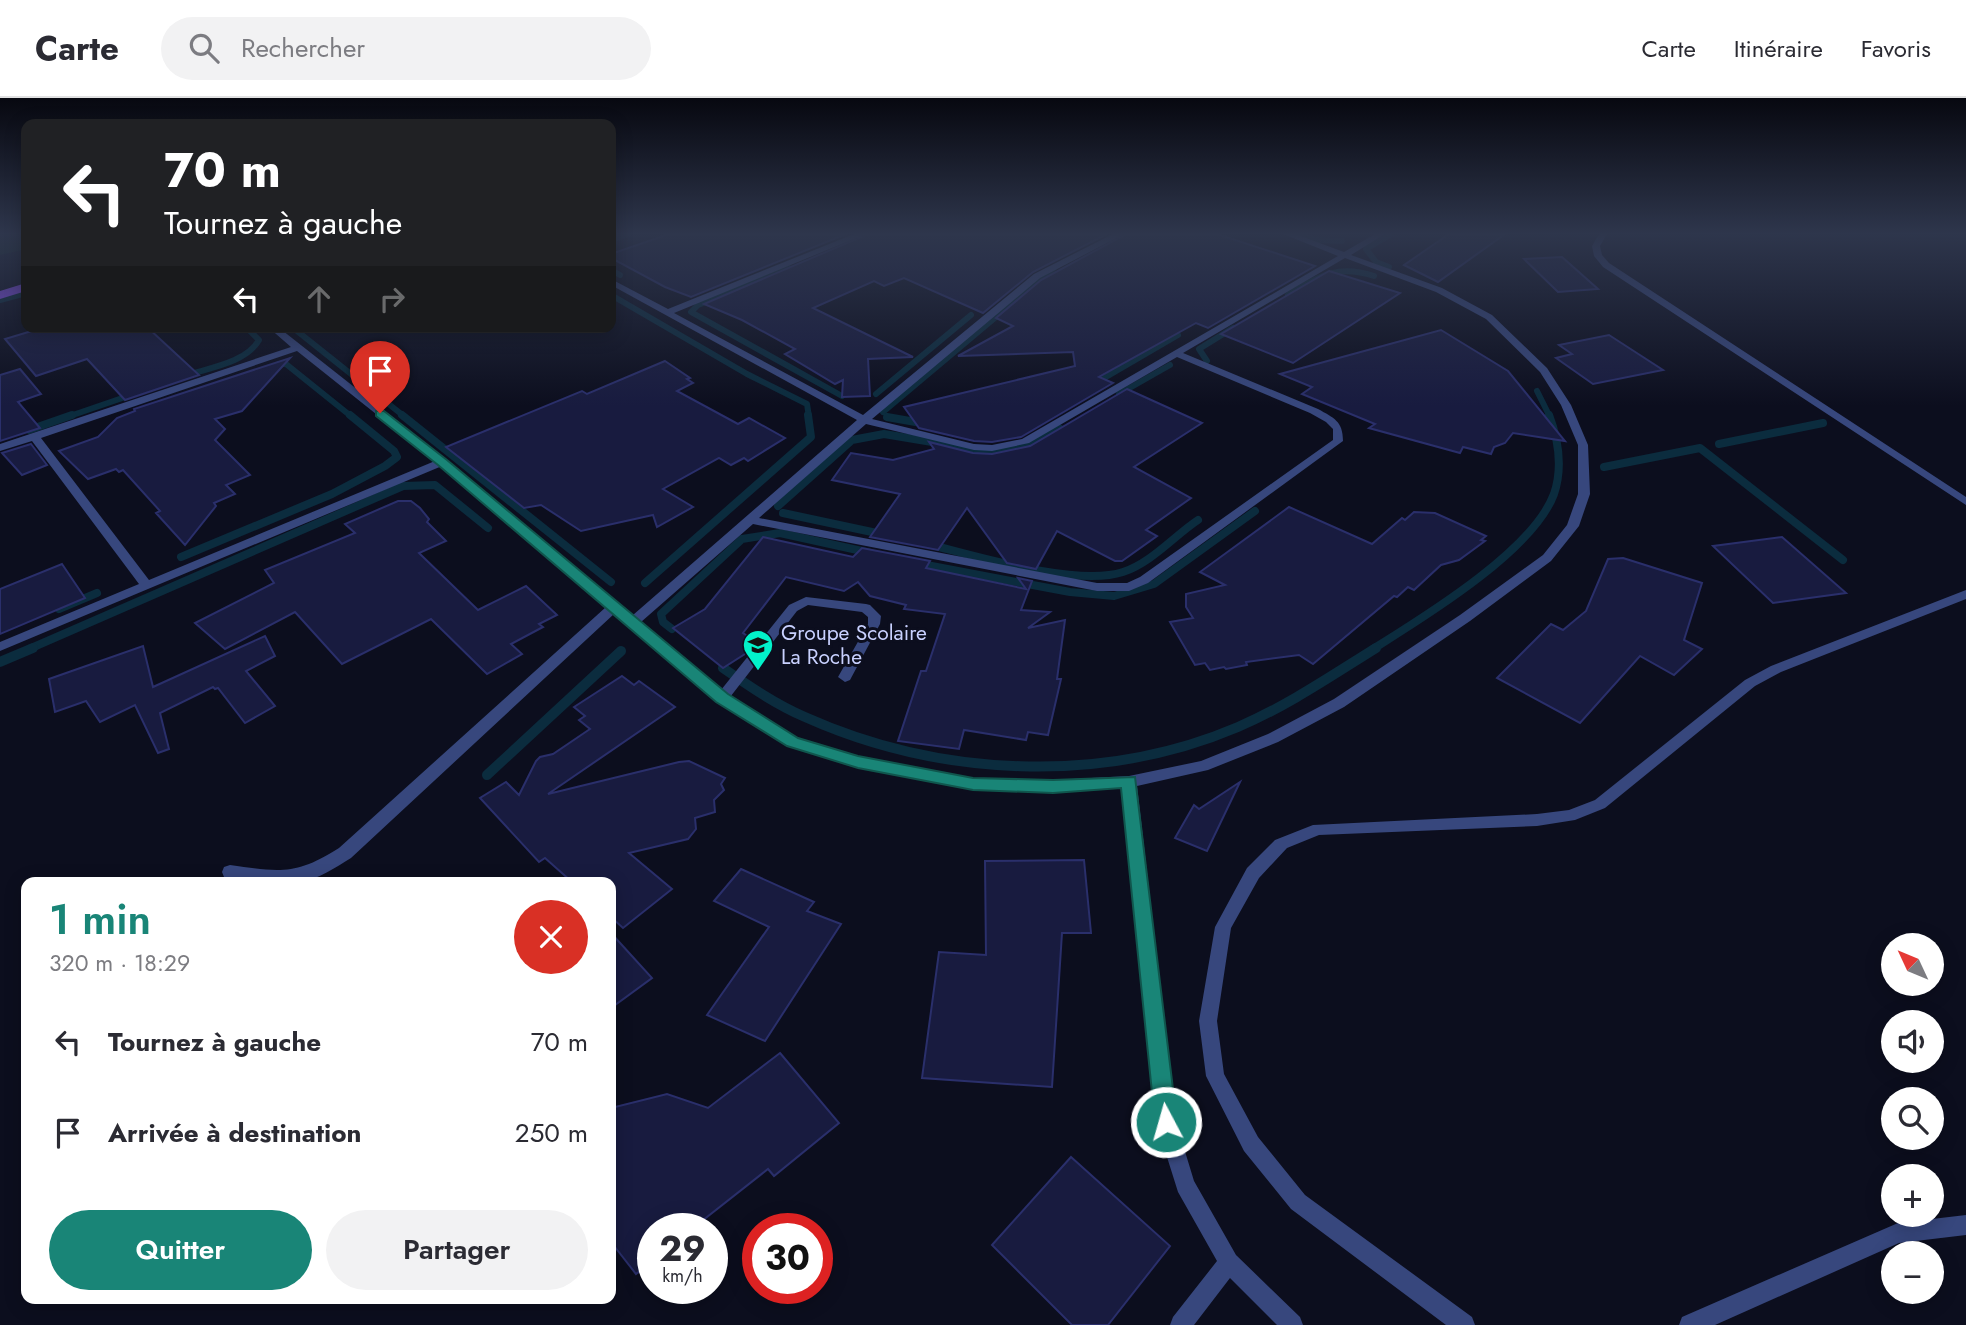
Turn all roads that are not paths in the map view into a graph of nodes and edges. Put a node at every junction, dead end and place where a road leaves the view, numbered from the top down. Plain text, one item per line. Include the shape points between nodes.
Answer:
1 (627, 291) edge
2 (720, 291) edge
3 (1019, 291) edge
4 (1284, 291) edge
5 (1441, 291) edge
6 (1646, 291) edge
7 (666, 313) junction
8 (279, 333) edge
9 (297, 348) junction
10 (1178, 354) junction
11 (863, 420) junction
12 (34, 436) junction
13 (0, 448) edge
14 (443, 462) junction
15 (1966, 502) edge
16 (752, 520) junction
17 (147, 586) junction
18 (1966, 594) edge
19 (614, 607) junction
20 (633, 622) junction
21 (0, 648) edge
22 (845, 677) dead end
23 (722, 698) junction
24 (1129, 782) junction
25 (230, 872) dead end
26 (274, 877) edge
27 (298, 877) edge
28 (1966, 1226) edge
29 (1229, 1262) junction
30 (1181, 1325) edge
31 (1292, 1325) edge
32 (1464, 1325) edge
33 (1690, 1325) edge

1 - 7 street
2 - 7 street
3 - 11 street
4 - 10 street
5 - 24 street via 1489,317 1544,370 1566,405 1583,445 1584,494 1573,526 1547,558 1339,703 1273,738 1203,766
6 - 15 street
7 - 11 street
8 - 9 street
9 - 12 street
9 - 14 street
10 - 11 street via 1010,446 974,447
10 - 16 street via 1314,411 1338,429 1338,441 1129,587 1097,587
11 - 16 street
12 - 13 street
12 - 17 street
14 - 17 street
14 - 19 street
16 - 20 street
17 - 21 street
18 - 32 street via 1750,683 1600,804 1570,816 1318,829 1281,844 1253,873 1223,927 1208,1021 1215,1076 1251,1144 1298,1202
19 - 20 street
19 - 27 street via 345,853 320,870
20 - 23 street
22 - 23 street via 875,616 866,608 806,601 781,620
23 - 24 street via 792,742 858,762 973,784
24 - 29 street via 1166,1122 1185,1185
25 - 26 street
28 - 33 street via 1898,1233
29 - 30 street
29 - 31 street

